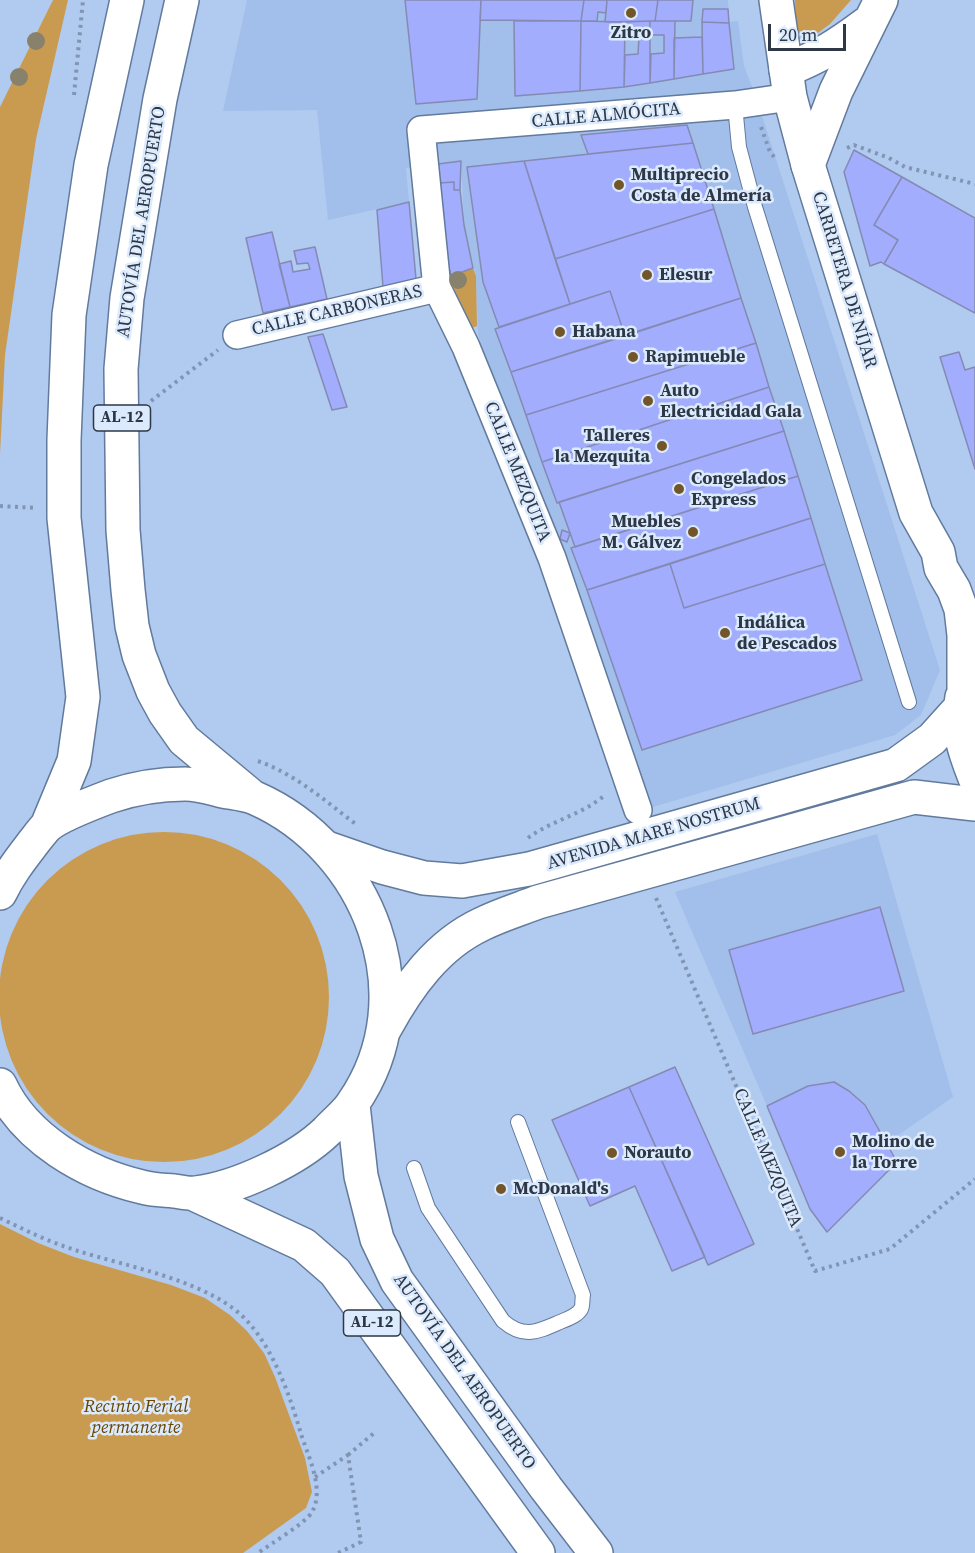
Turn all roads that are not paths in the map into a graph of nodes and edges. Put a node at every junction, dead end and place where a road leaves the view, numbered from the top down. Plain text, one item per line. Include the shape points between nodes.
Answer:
1 (127, 0) edge
2 (182, 0) edge
3 (776, 0) edge
4 (877, 10) edge
5 (788, 83) junction
6 (735, 105) junction
7 (421, 130) joint
8 (808, 165) junction
9 (437, 288) junction
10 (237, 335) road end
11 (938, 552) junction
12 (975, 577) edge
13 (966, 686) edge
14 (909, 702) dead end
15 (975, 778) edge
16 (252, 797) junction
17 (975, 804) edge
18 (638, 810) dead end
19 (47, 826) junction
20 (327, 848) junction
21 (0, 893) edge
22 (385, 1028) junction
23 (2, 1093) edge
24 (353, 1105) junction
25 (518, 1122) dead end
26 (414, 1168) dead end
27 (194, 1194) junction
28 (538, 1553) edge
29 (596, 1553) edge

1 - 19 main road, AL-12 via 91,165 69,315 64,518 83,697 74,761
2 - 16 main road, AUTOVÍA DEL AEROPUERTO / AL-12 via 160,99 127,298 121,369 123,530 128,590 139,655 165,713 184,740
3 - 5 main road, CARRETERA DE NÍJAR
4 - 5 main road
4 - 8 main road via 836,91
5 - 6 street, CALLE ALMÓCITA
5 - 8 main road, CARRETERA DE NÍJAR
6 - 7 street, CALLE ALMÓCITA
6 - 14 lane via 739,147 755,207
7 - 9 street, CALLE MEZQUITA
8 - 11 main road, CARRETERA DE NÍJAR via 916,513
9 - 10 street, CALLE CARBONERAS
9 - 18 street, CALLE MEZQUITA via 466,347 552,558
11 - 12 main road, CARRETERA DE NÍJAR
11 - 13 main road, CARRETERA DE NÍJAR via 962,616
13 - 15 main road, CARRETERA DE NÍJAR via 962,745
13 - 20 main road, AVENIDA MARE NOSTRUM via 932,739 896,765 528,869 462,881 424,878
16 - 19 main road, AL-12 via 188,783 135,788 91,803
16 - 20 main road, AL-12 via 292,818
17 - 22 main road, AVENIDA MARE NOSTRUM via 914,796 538,902 481,924 449,944 405,993
19 - 21 main road, AL-12 via 9,874
20 - 22 main road, AL-12 via 356,887 377,932 386,980
22 - 24 main road, AL-12 via 371,1071
23 - 27 main road, AL-12 via 32,1131 74,1161 143,1188
24 - 27 main road, AL-12 via 318,1139 286,1160 246,1180
24 - 29 main road, AUTOVÍA DEL AEROPUERTO / AL-12 via 361,1176 377,1239 397,1281
25 - 26 lane via 583,1295 576,1315 541,1331 514,1330 503,1321 428,1208
27 - 28 main road, AL-12 via 303,1245 335,1272

